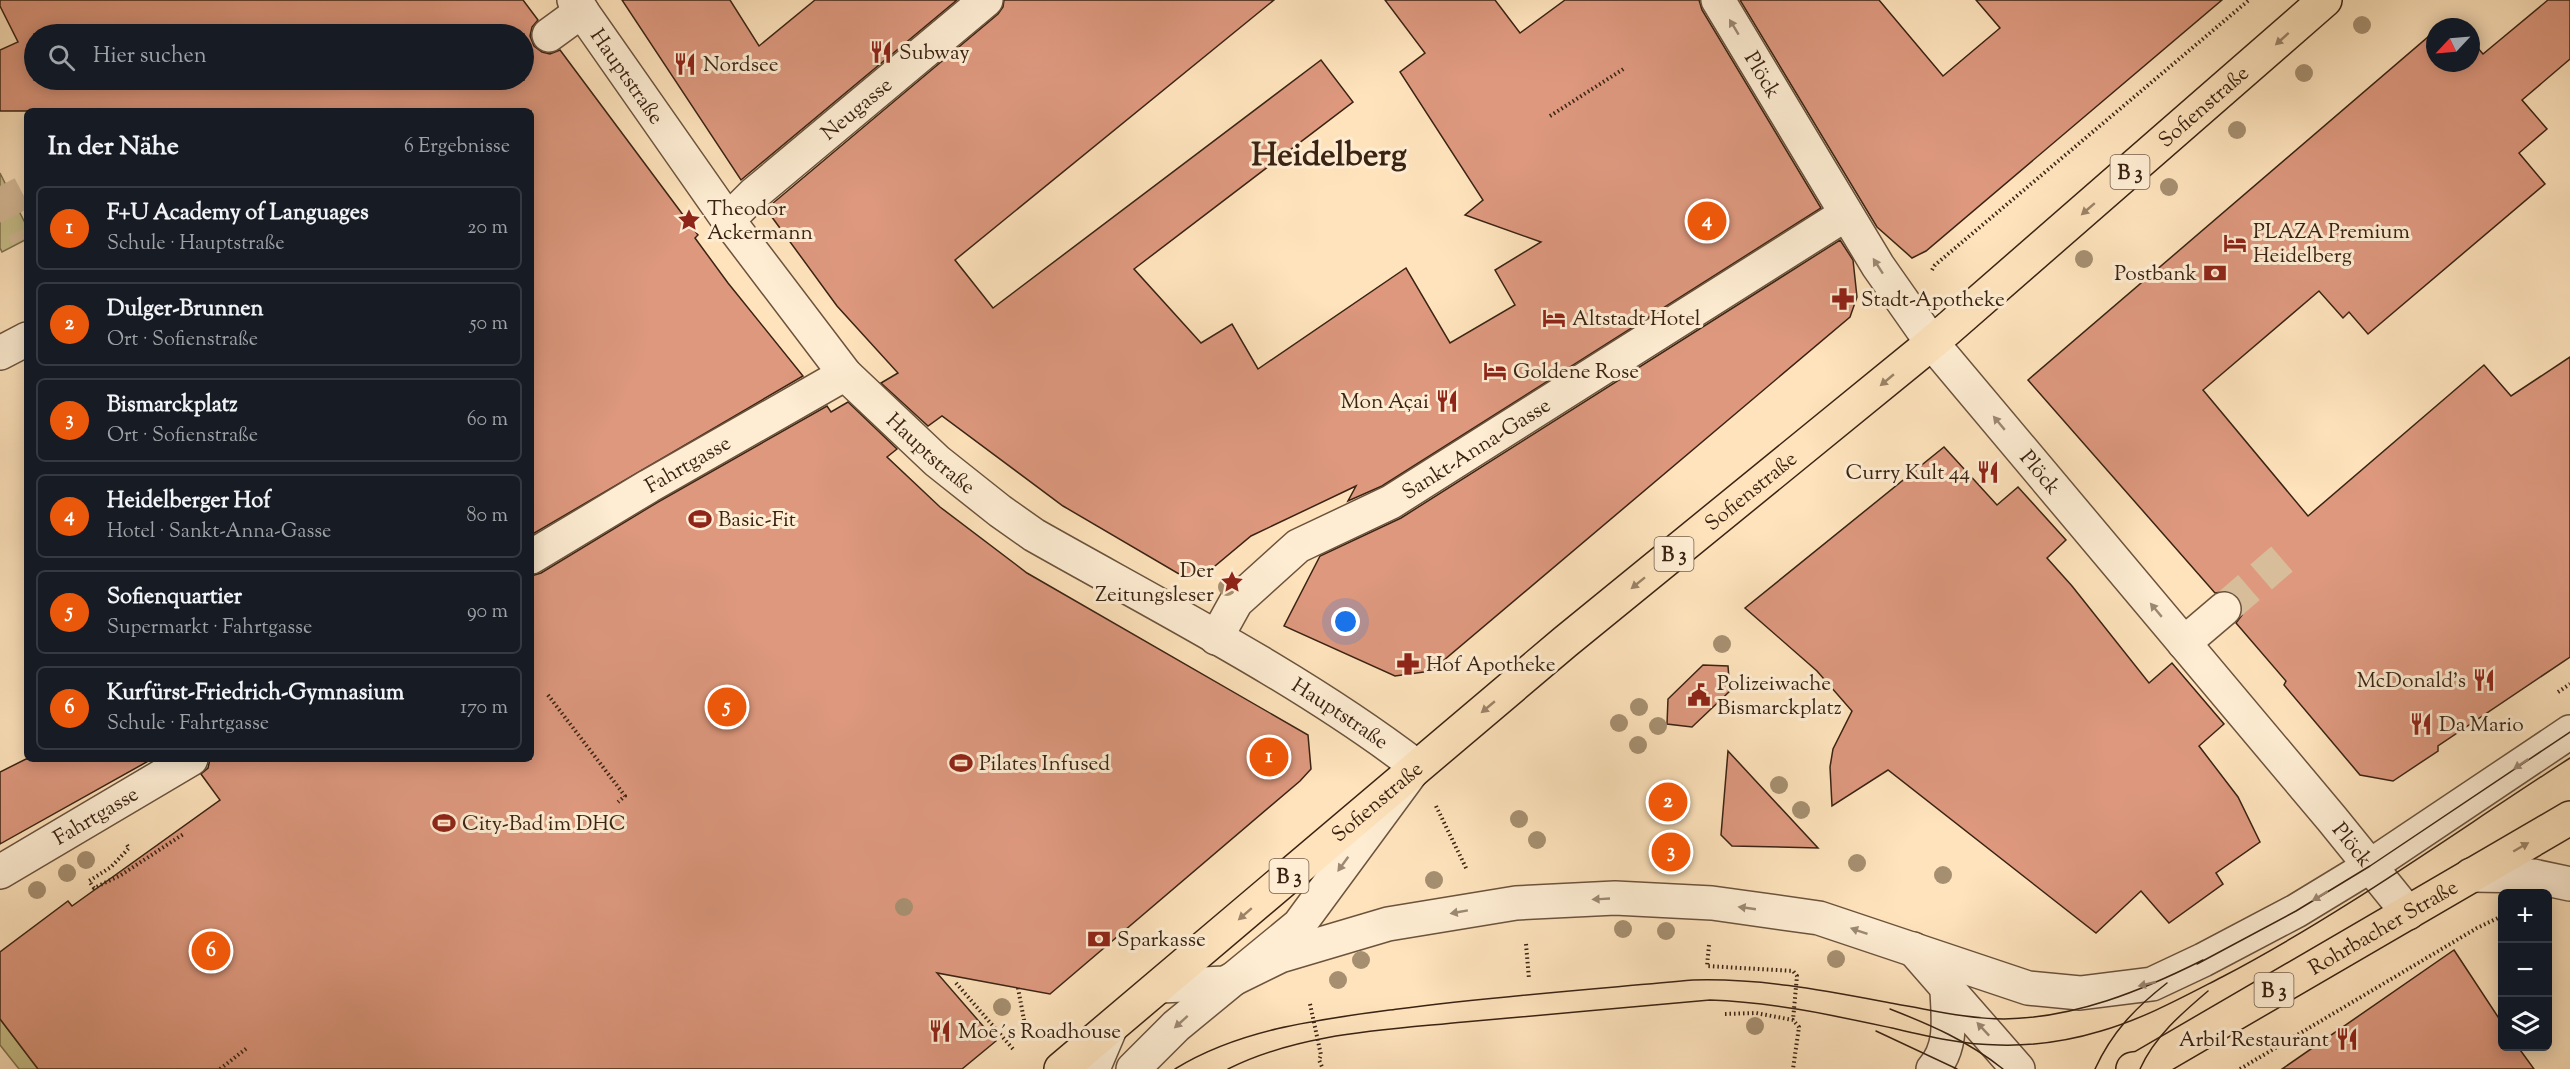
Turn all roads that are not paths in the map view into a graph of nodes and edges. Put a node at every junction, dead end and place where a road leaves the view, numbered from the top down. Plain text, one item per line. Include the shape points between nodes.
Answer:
1 (986, 0) edge
2 (1718, 0) edge
3 (2325, 0) edge
4 (587, 6) edge
5 (549, 35) dead end
6 (1846, 214) junction
7 (728, 220) junction
8 (24, 341) edge
9 (1932, 343) junction
10 (0, 353) edge
11 (845, 374) junction
12 (534, 555) edge
13 (2224, 609) tunnel mouth
14 (1216, 638) junction
15 (2189, 649) junction
16 (2570, 732) edge
17 (185, 762) edge
18 (1416, 766) junction
19 (2570, 818) edge
20 (2370, 866) junction
21 (0, 872) edge
22 (2471, 875) junction
23 (2570, 885) edge
24 (2408, 913) junction
25 (1912, 949) junction
26 (1226, 983) junction
27 (1161, 986) junction
28 (1947, 990) junction
29 (1110, 1029) junction
30 (1061, 1069) edge
31 (1093, 1069) edge
32 (1133, 1069) edge
33 (1933, 1069) edge
34 (2018, 1069) edge
35 (2138, 1069) edge

1 - 7 street, Neugasse
6 -> 2 street, Plöck
3 -> 9 main road, Sofienstraße / B 3
4 - 5 street
4 - 7 street, Hauptstraße
9 -> 6 street, Plöck
6 - 14 street, Sankt-Anna-Gasse via 1391,502 1298,546 1236,602
7 - 11 street, Hauptstraße
8 - 10 street
15 -> 9 street, Plöck
9 -> 18 main road, Sofienstraße / B 3
11 - 12 street, Fahrtgasse
11 - 14 street, Hauptstraße via 937,461 1000,511 1034,535
13 - 15 street
14 - 18 street, Hauptstraße via 1364,727
15 - 20 street, Plöck
16 -> 20 street
17 - 21 street, Fahrtgasse
18 -> 26 street via 1299,925
18 -> 27 main road, Sofienstraße / B 3
22 -> 19 main road, Rohrbacher Straße / B 3
20 - 24 street, Plöck
20 -> 25 street via 2296,911 2152,984 2080,993 2028,988
22 - 23 street via 2533,876
22 - 24 main road, Rohrbacher Straße / B 3
24 - 35 main road, Rohrbacher Straße / B 3
25 -> 26 street via 1820,918 1712,903 1615,898 1523,902 1388,924 1280,956
25 - 28 street
26 - 27 street
26 -> 32 street
27 - 29 main road, Sofienstraße / B 3
28 - 33 street via 1948,1038 1942,1060
34 -> 28 street
29 - 30 main road, Sofienstraße / B 3
29 - 31 street

